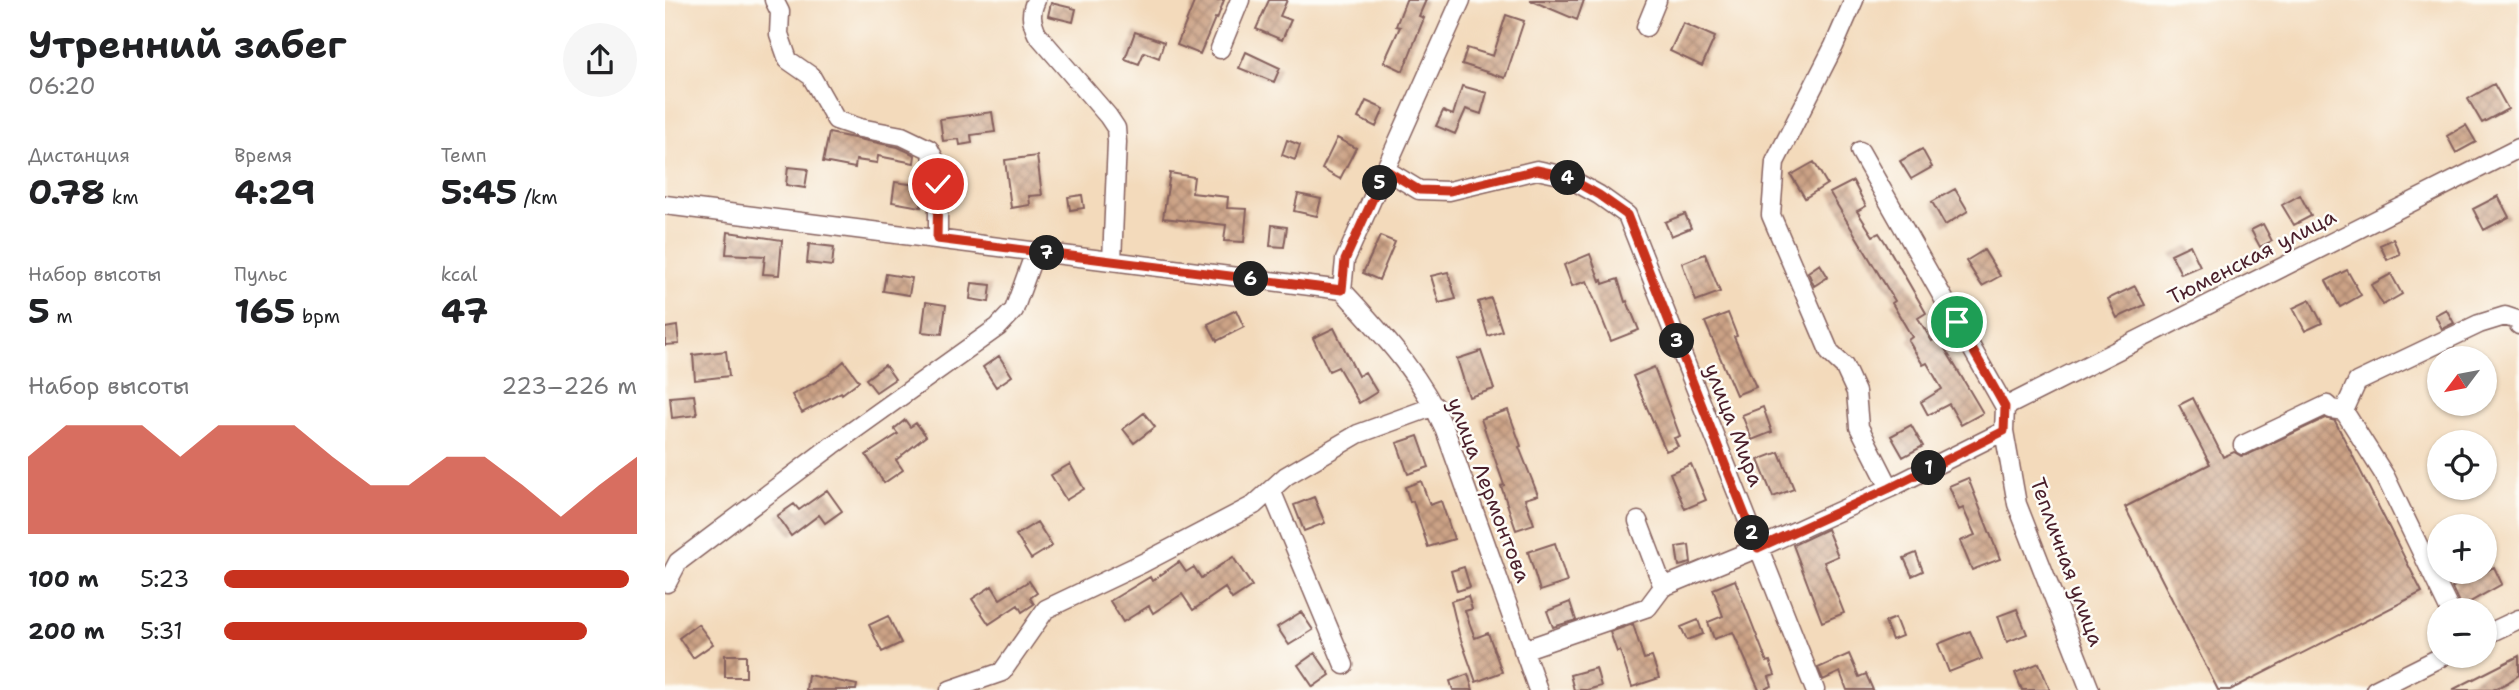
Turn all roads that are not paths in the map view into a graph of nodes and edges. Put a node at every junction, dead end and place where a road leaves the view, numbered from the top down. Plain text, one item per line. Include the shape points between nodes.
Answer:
1 (774, 0) edge
2 (1036, 0) edge
3 (1240, 0) edge
4 (1461, 0) edge
5 (1657, 0) edge
6 (1854, 0) edge
7 (1646, 27) dead end
8 (1220, 49) dead end
9 (2519, 148) edge
10 (1860, 151) dead end
11 (1386, 170) junction
12 (665, 205) edge
13 (937, 239) junction
14 (1035, 251) junction
15 (1112, 261) junction
16 (1342, 290) junction
17 (2519, 325) edge
18 (1435, 406) junction
19 (2005, 407) junction
20 (2344, 411) junction
21 (2004, 431) junction
22 (2243, 445) dead end
23 (1890, 488) junction
24 (1271, 490) junction
25 (1638, 522) dead end
26 (1758, 548) junction
27 (667, 583) dead end
28 (1663, 587) junction
29 (2444, 598) edge
30 (2519, 619) edge
31 (2497, 629) edge
32 (1523, 650) junction
33 (2427, 664) edge
34 (1344, 665) dead end
35 (950, 690) edge
36 (1538, 690) edge
37 (1815, 690) edge
38 (2090, 690) edge
39 (2375, 690) edge

1 - 13 street via 788,60 811,76 836,120 902,136 929,149 938,166
2 - 15 street via 1031,11 1037,34 1116,128
3 - 8 street
4 - 11 street
5 - 7 street
6 - 23 street via 1775,162 1771,215 1830,353 1844,366 1856,393 1859,427
9 - 19 street, Тюменская улица
10 - 19 street
11 - 16 street via 1345,260
11 - 26 street, улица Мира via 1419,190 1449,191 1537,170 1565,176 1627,215
12 - 13 street
13 - 14 street
14 - 15 street
14 - 27 street via 1014,310 998,327 678,562
15 - 16 street
16 - 18 street, улица Лермонтова via 1403,358
17 - 20 street via 2505,316 2479,324 2357,382
18 - 24 street via 1358,434 1286,476
18 - 32 street, улица Лермонтова
19 - 21 street, Тепличная улица
20 - 22 street via 2326,405
20 - 29 street via 2385,476
21 - 23 street
21 - 38 street, Тепличная улица via 2017,504
23 - 26 street
24 - 34 street
24 - 35 street via 1254,505 1046,609 1002,672
25 - 28 street
26 - 28 street
26 - 37 street, улица Мира
28 - 32 street via 1648,607
30 - 31 street
32 - 36 street, улица Лермонтова
33 - 39 street

